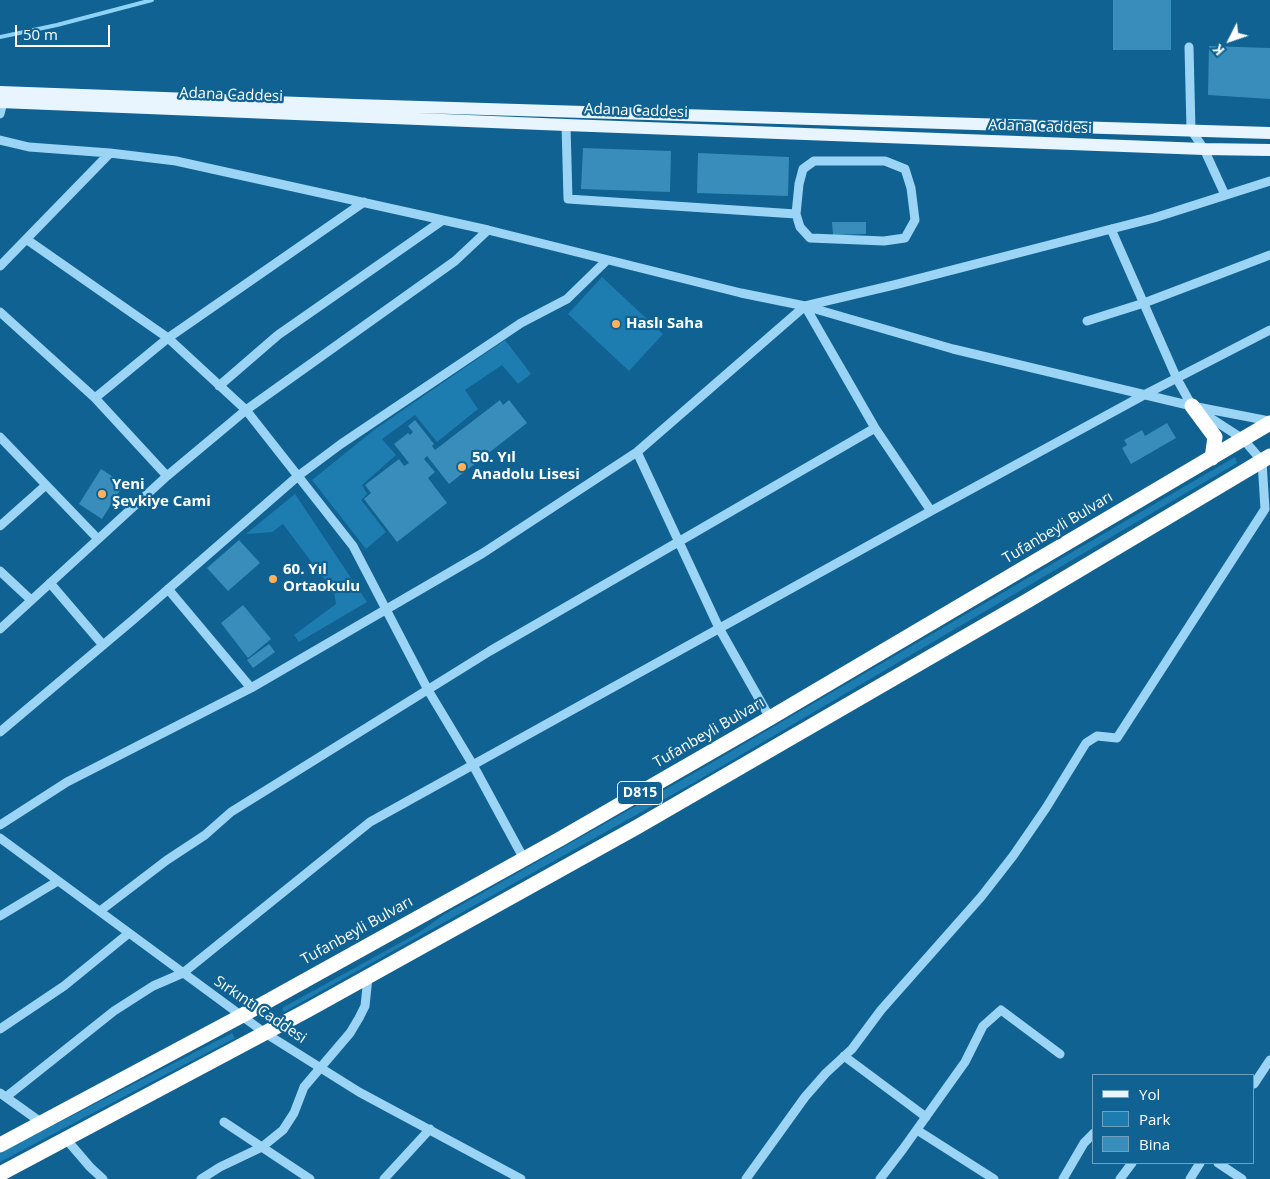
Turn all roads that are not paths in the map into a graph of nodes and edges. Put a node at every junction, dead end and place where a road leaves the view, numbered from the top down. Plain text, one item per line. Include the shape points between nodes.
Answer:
1 (1189, 47) dead end
2 (1, 103) edge
3 (566, 125) junction
4 (1191, 130) junction
5 (1270, 133) edge
6 (0, 140) edge
7 (1204, 149) junction
8 (1270, 150) edge
9 (110, 153) junction
10 (1270, 181) edge
11 (1225, 195) junction
12 (364, 202) junction
13 (796, 214) junction
14 (442, 220) junction
15 (1111, 229) junction
16 (488, 230) junction
17 (26, 239) junction
18 (1270, 255) edge
19 (608, 260) junction
20 (0, 266) edge
21 (1144, 303) junction
22 (805, 306) junction
23 (0, 312) edge
24 (1087, 321) dead end
25 (1270, 330) edge
26 (168, 338) junction
27 (1177, 379) junction
28 (219, 386) junction
29 (1144, 395) junction
30 (94, 398) junction
31 (1192, 406) junction
32 (246, 410) junction
33 (1270, 422) edge
34 (875, 428) junction
35 (0, 437) edge
36 (1243, 439) junction
37 (637, 452) junction
38 (1212, 458) junction
39 (1266, 459) edge
40 (167, 476) junction
41 (298, 476) junction
42 (46, 485) junction
43 (931, 511) junction
44 (0, 526) edge
45 (98, 539) junction
46 (678, 542) junction
47 (0, 571) edge
48 (50, 583) junction
49 (168, 589) junction
50 (31, 600) junction
51 (386, 609) junction
52 (719, 628) junction
53 (0, 629) edge
54 (103, 645) junction
55 (250, 688) junction
56 (428, 690) junction
57 (770, 718) junction
58 (0, 732) edge
59 (473, 765) junction
60 (0, 825) edge
61 (0, 838) edge
62 (524, 859) junction
63 (58, 881) junction
64 (100, 911) junction
65 (0, 916) edge
66 (129, 933) junction
67 (183, 973) junction
68 (368, 976) junction
69 (242, 1016) junction
70 (0, 1029) edge
71 (265, 1033) junction
72 (1060, 1054) dead end
73 (844, 1056) junction
74 (1270, 1060) edge
75 (321, 1067) junction
76 (1255, 1082) edge
77 (3, 1095) edge
78 (926, 1117) junction
79 (224, 1122) dead end
80 (42, 1123) junction
81 (430, 1130) junction
82 (917, 1130) junction
83 (1092, 1135) edge
84 (66, 1139) junction
85 (0, 1145) edge
86 (262, 1147) junction
87 (1131, 1164) edge
88 (1199, 1164) edge
89 (1220, 1164) edge
90 (0, 1174) edge
91 (103, 1179) edge
92 (201, 1179) edge
93 (310, 1179) edge
94 (384, 1179) edge
95 (522, 1179) edge
96 (746, 1179) edge
97 (880, 1179) edge
98 (994, 1179) edge
99 (1063, 1179) edge
100 (1120, 1179) edge
101 (1190, 1179) edge
102 (1242, 1179) edge

1 - 4 street
2 - 3 main road, Adana Caddesi
2 - 4 main road
3 - 7 main road, Adana Caddesi
3 - 13 street via 568,200
4 - 5 main road
4 - 7 street
6 - 9 street via 30,147
7 - 8 main road, Adana Caddesi
7 - 11 street
9 - 12 street via 176,160
9 - 17 street
10 - 11 street
11 - 15 street
12 - 14 street
12 - 26 street
13 - 13 street via 800,227 810,238 884,241 906,238 915,220 905,169 885,161 814,161 803,169 798,184
14 - 16 street
14 - 28 street via 278,335
15 - 21 street
15 - 22 street
16 - 19 street
16 - 32 street via 455,261
17 - 20 street
17 - 26 street
18 - 21 street
19 - 22 street
19 - 41 street via 567,300 521,323
21 - 24 street
21 - 27 street
22 - 29 street via 953,349
22 - 34 street
22 - 37 street
23 - 30 street
25 - 27 street
26 - 28 street
26 - 30 street
27 - 29 street
27 - 31 street
28 - 32 street
29 - 31 street
29 - 43 street
30 - 40 street
31 - 33 street
31 - 36 street
31 - 38 highway via 1215,436
32 - 40 street
32 - 41 street
33 - 36 highway, Tufanbeyli Bulvarı / D815
34 - 43 street
34 - 46 street
35 - 42 street
36 - 38 highway, Tufanbeyli Bulvarı / D815
36 - 39 street
37 - 46 street
37 - 51 street via 483,553
38 - 57 highway, Tufanbeyli Bulvarı / D815
39 - 68 highway, D815 via 637,826
39 - 73 street via 1266,509 1117,738 1097,736 1086,743 1046,808 992,883 880,1010
40 - 45 street
41 - 49 street
41 - 51 street via 354,546
42 - 44 street
42 - 45 street
43 - 52 street
45 - 48 street
46 - 52 street
46 - 56 street
47 - 50 street
48 - 50 street
48 - 54 street
49 - 54 street
49 - 55 street
50 - 53 street
51 - 55 street
51 - 56 street
52 - 57 street
52 - 59 street
54 - 58 street
55 - 60 street via 67,782
56 - 59 street
56 - 64 street via 231,812
57 - 62 highway, Tufanbeyli Bulvarı / D815
59 - 62 street
59 - 67 street via 370,822
61 - 63 street, Sırkıntı Caddesi
62 - 69 highway, Tufanbeyli Bulvarı / D815
63 - 64 street, Sırkıntı Caddesi
63 - 65 street
64 - 66 street, Sırkıntı Caddesi
66 - 67 street, Sırkıntı Caddesi
66 - 70 street via 64,986
67 - 69 street, Sırkıntı Caddesi
67 - 77 street via 153,986 114,1011
68 - 71 highway, D815
68 - 75 street via 365,1006 350,1033
69 - 71 street, Sırkıntı Caddesi
69 - 80 highway, Tufanbeyli Bulvarı / D815
71 - 75 street, Sırkıntı Caddesi
71 - 84 highway, D815
72 - 78 street via 1002,1010 983,1026 965,1062
73 - 78 street
73 - 96 street via 804,1096
74 - 76 street
75 - 81 street, Sırkıntı Caddesi via 359,1092
75 - 86 street via 304,1087 283,1130
77 - 80 street
78 - 82 street
79 - 86 street
80 - 85 highway, Tufanbeyli Bulvarı / D815
81 - 94 street
81 - 95 street, Sırkıntı Caddesi
82 - 97 street
82 - 98 street
83 - 99 street
84 - 90 highway, D815
84 - 91 street
86 - 92 street
86 - 93 street
87 - 100 street
88 - 101 street
89 - 102 street

